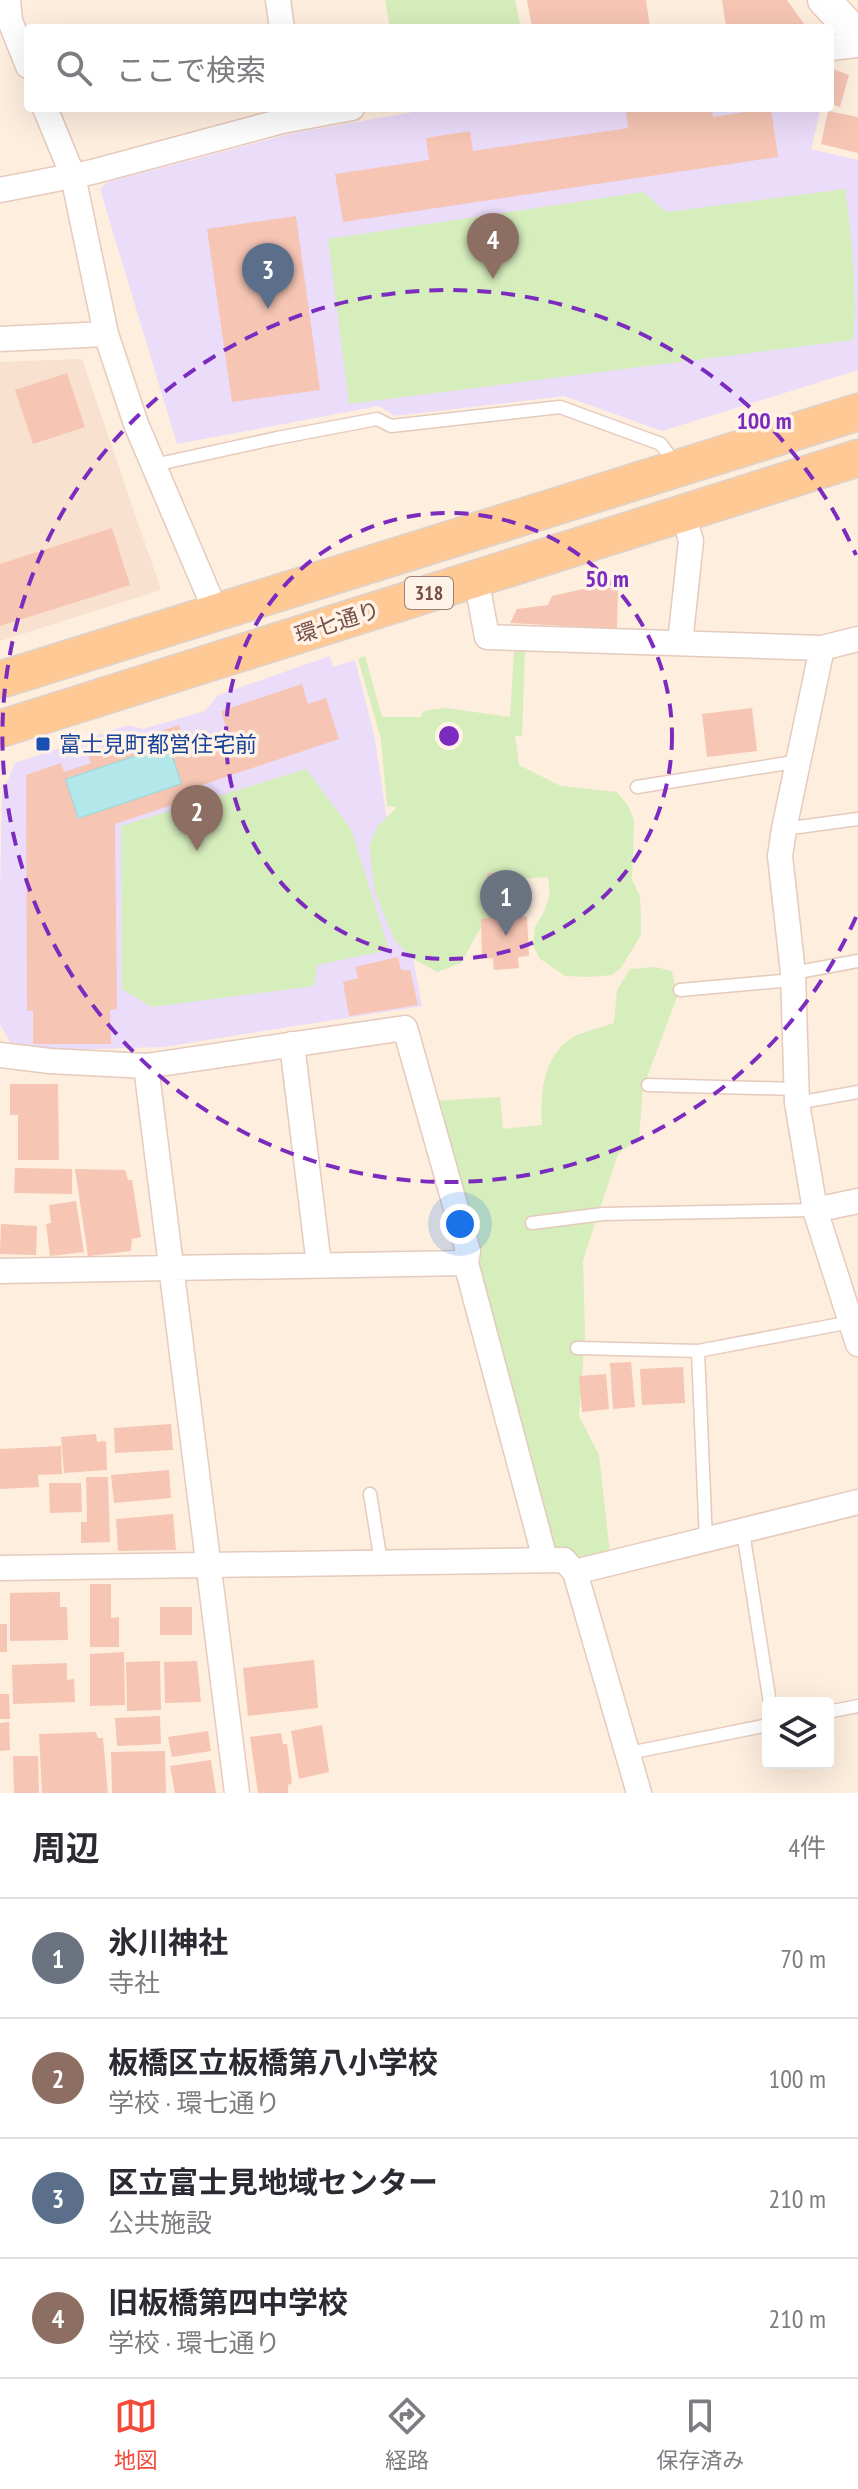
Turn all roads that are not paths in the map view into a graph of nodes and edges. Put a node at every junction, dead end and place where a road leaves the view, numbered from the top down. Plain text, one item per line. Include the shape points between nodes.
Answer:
1 (278, 0) edge
2 (824, 0) edge
3 (6, 15) edge
4 (281, 24) edge
5 (858, 36) edge
6 (858, 45) edge
7 (834, 48) edge
8 (24, 57) edge
9 (47, 112) edge
10 (295, 113) edge
11 (73, 176) junction
12 (0, 190) edge
13 (106, 334) junction
14 (0, 339) edge
15 (858, 412) edge
16 (858, 458) edge
17 (154, 465) junction
18 (677, 468) junction
19 (683, 513) junction
20 (476, 578) junction
21 (216, 612) junction
22 (858, 639) edge
23 (680, 643) junction
24 (822, 648) junction
25 (0, 680) edge
26 (0, 729) edge
27 (800, 761) junction
28 (637, 787) dead end
29 (858, 819) edge
30 (784, 829) junction
31 (858, 961) edge
32 (793, 976) junction
33 (680, 990) dead end
34 (292, 1044) junction
35 (0, 1055) edge
36 (146, 1066) junction
37 (648, 1085) dead end
38 (858, 1092) edge
39 (796, 1096) junction
40 (858, 1201) edge
41 (815, 1210) junction
42 (532, 1223) dead end
43 (466, 1263) junction
44 (319, 1265) junction
45 (172, 1268) junction
46 (0, 1271) edge
47 (854, 1333) edge
48 (577, 1348) dead end
49 (698, 1351) junction
50 (370, 1494) dead end
51 (858, 1502) edge
52 (743, 1532) junction
53 (706, 1541) junction
54 (545, 1559) junction
55 (381, 1562) junction
56 (207, 1565) junction
57 (0, 1568) edge
58 (575, 1572) junction
59 (769, 1697) edge
60 (858, 1706) edge
61 (834, 1711) edge
62 (762, 1726) edge
63 (629, 1753) junction
64 (237, 1793) edge
65 (639, 1793) edge

1 - 4 street
2 - 5 street
3 - 8 street
6 - 7 street
9 - 11 street
10 - 11 street
11 - 12 street
11 - 13 street
13 - 14 street
13 - 17 street
15 - 18 main road, 環七通り / 318
16 - 19 main road, 環七通り / 318
17 - 18 lane via 377,419 391,426 560,407 661,444
17 - 21 street
18 - 21 main road, 環七通り / 318
19 - 20 main road, 環七通り / 318
19 - 23 street via 691,541
20 - 23 street via 487,637
20 - 26 main road, 環七通り / 318
21 - 25 main road, 環七通り / 318
22 - 24 street
23 - 24 street
24 - 27 street
27 - 28 lane
27 - 30 street
29 - 30 lane
30 - 32 street via 780,856
31 - 32 lane
32 - 33 lane
32 - 39 street
34 - 36 street
34 - 43 street via 405,1028 468,1251
34 - 44 street
35 - 36 street
36 - 45 street
37 - 39 lane
38 - 39 lane
39 - 41 street
40 - 41 street
41 - 42 lane via 603,1214
41 - 47 street
43 - 44 street
43 - 54 street
44 - 45 street
45 - 46 street
45 - 56 street
47 - 49 lane
48 - 49 lane
49 - 53 lane
50 - 55 lane
51 - 52 street
52 - 53 street
52 - 59 lane
53 - 58 street
54 - 55 street
54 - 58 street via 564,1560
55 - 56 street
56 - 57 street
56 - 64 street
58 - 63 street
60 - 61 lane
62 - 63 lane
63 - 65 street

